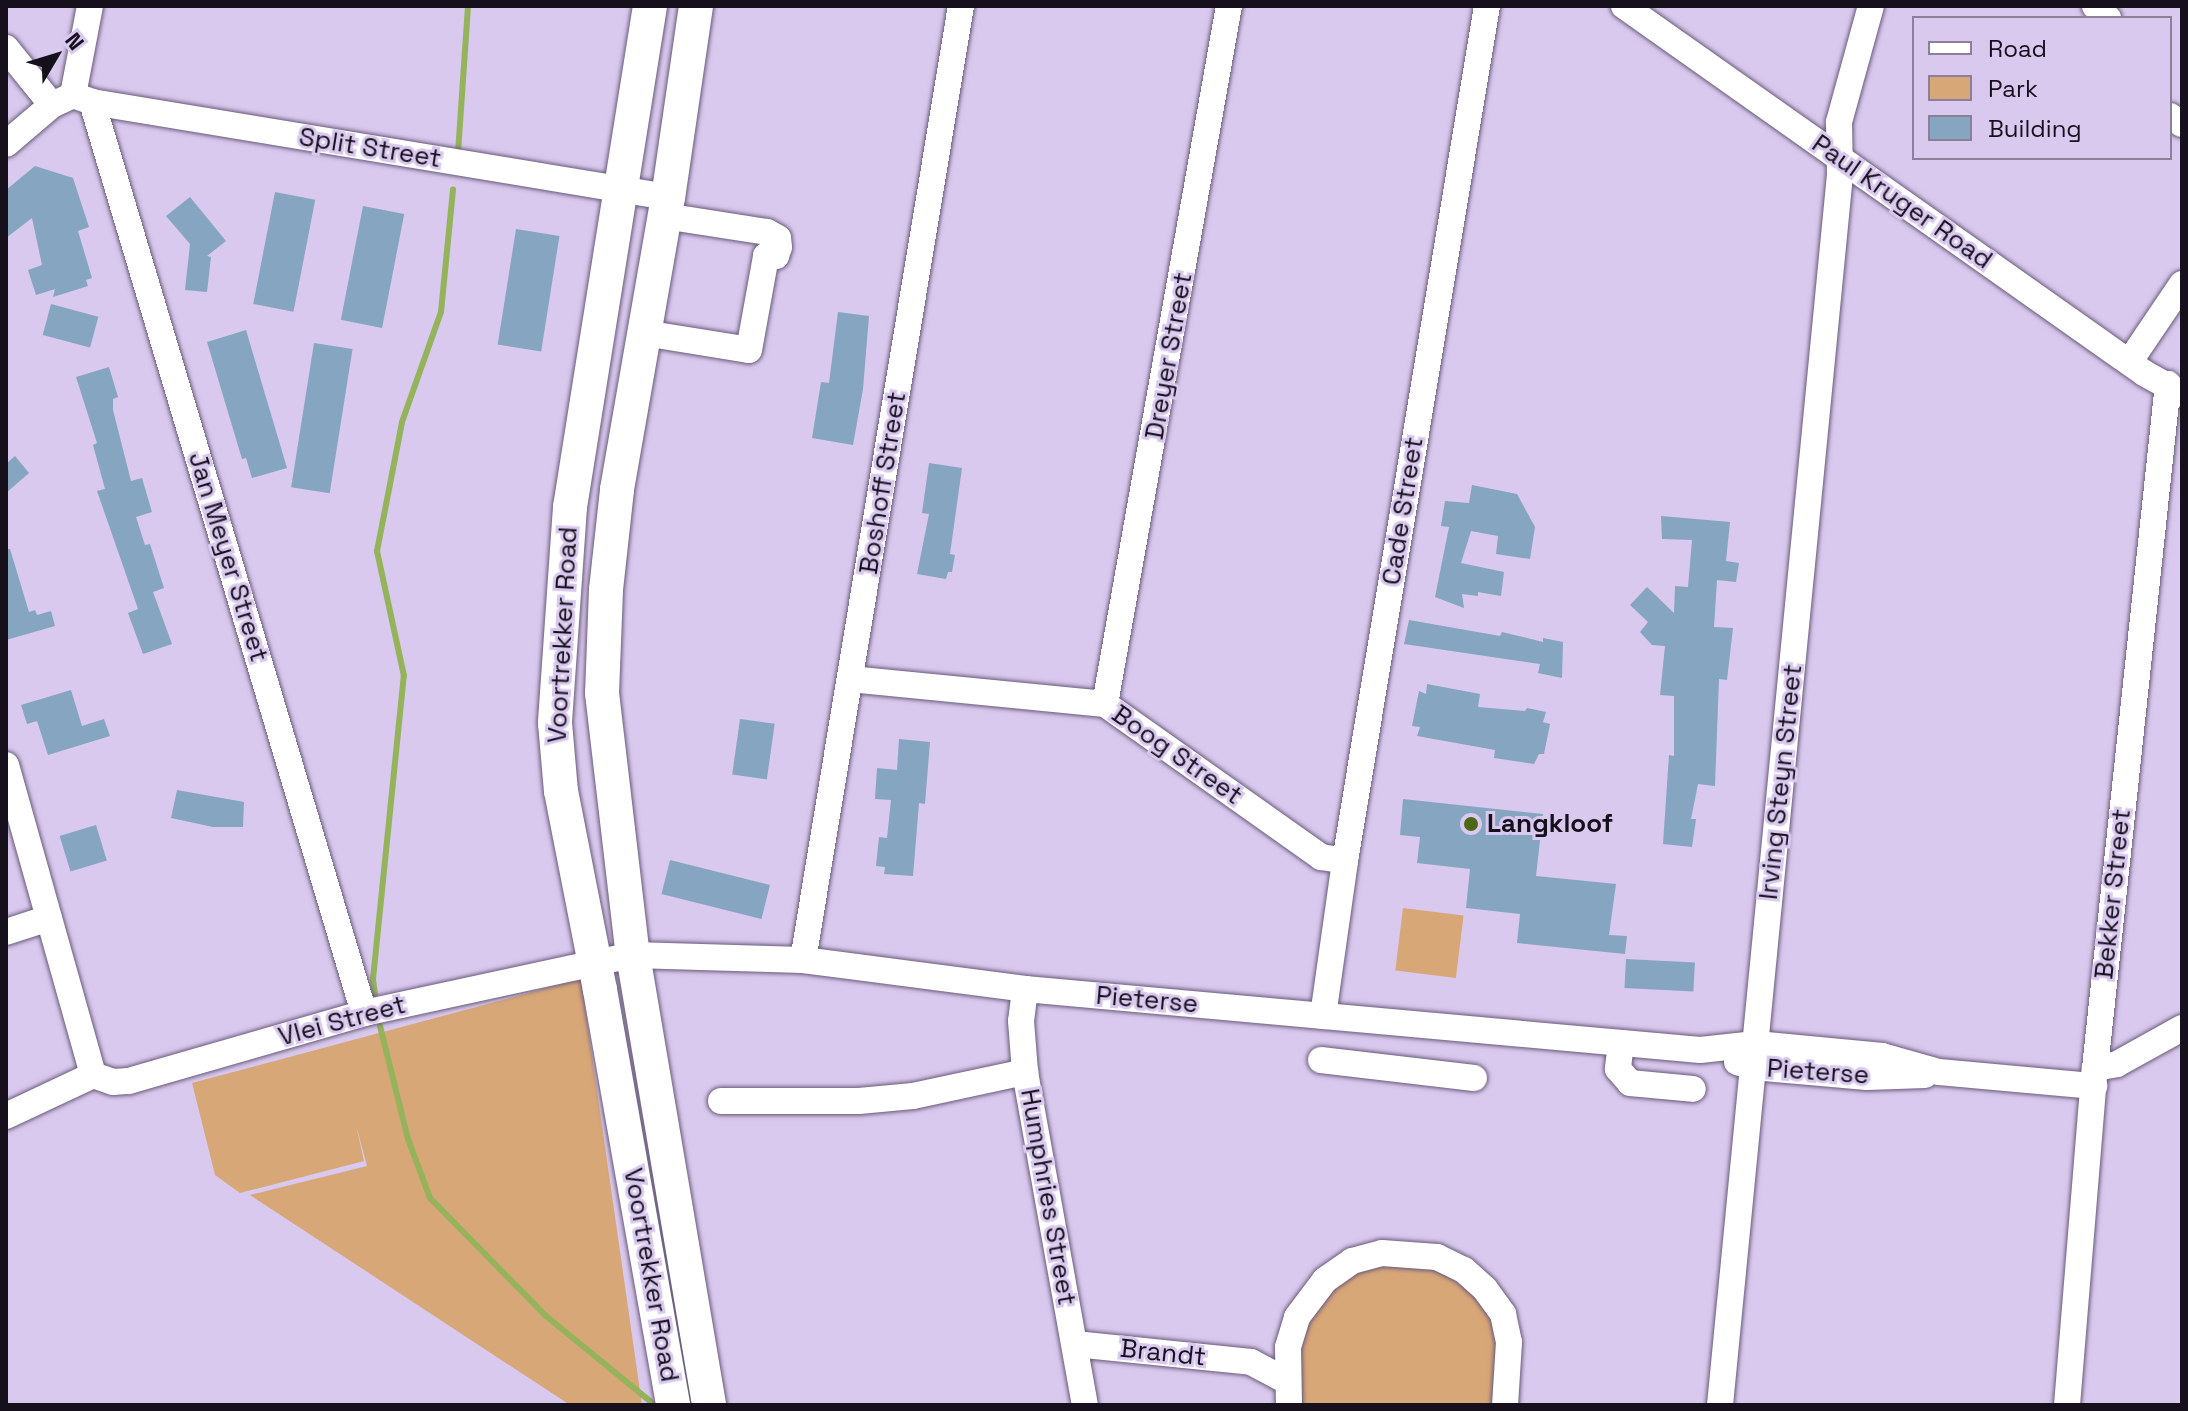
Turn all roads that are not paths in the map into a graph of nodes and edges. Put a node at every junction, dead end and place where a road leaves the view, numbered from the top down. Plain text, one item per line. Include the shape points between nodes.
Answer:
1 (90, 6) edge
2 (650, 6) edge
3 (696, 6) edge
4 (961, 6) edge
5 (1229, 6) edge
6 (1487, 6) edge
7 (1624, 6) edge
8 (1871, 6) edge
9 (6, 48) edge
10 (72, 101) junction
11 (6, 144) edge
12 (1842, 160) junction
13 (622, 190) junction
14 (666, 207) junction
15 (2182, 284) edge
16 (644, 333) junction
17 (2130, 361) junction
18 (2175, 389) edge
19 (850, 679) junction
20 (1105, 704) junction
21 (6, 765) edge
22 (1345, 861) junction
23 (49, 918) junction
24 (6, 932) edge
25 (633, 955) junction
26 (803, 960) junction
27 (594, 961) junction
28 (1025, 989) junction
29 (364, 1013) junction
30 (1323, 1016) junction
31 (1402, 1023) junction
32 (2182, 1028) edge
33 (1621, 1043) junction
34 (1754, 1055) junction
35 (1321, 1060) dead end
36 (1398, 1069) junction
37 (1025, 1072) junction
38 (93, 1075) junction
39 (2094, 1077) junction
40 (1474, 1078) dead end
41 (1693, 1089) dead end
42 (721, 1101) dead end
43 (6, 1116) edge
44 (1075, 1344) junction
45 (1288, 1347) junction
46 (1251, 1362) junction
47 (1288, 1393) edge
48 (673, 1405) edge
49 (709, 1405) edge
50 (1085, 1405) edge
51 (1505, 1405) edge
52 (1720, 1405) edge
53 (2067, 1405) edge

1 - 10 street
2 - 13 main road, Voortrekker Road
3 - 14 main road, Voortrekker Road
4 - 19 street, Boshoff Street
5 - 20 street, Dreyer Street
6 - 22 street, Cade Street
7 - 12 street, Paul Kruger Road
8 - 12 street, Irving Steyn Street via 1839,122
9 - 10 street, Jan Meyer Street
10 - 11 street
10 - 13 street, Split Street
10 - 29 street, Jan Meyer Street
12 - 17 street, Paul Kruger Road
12 - 34 street, Irving Steyn Street
13 - 14 street, Split Street
13 - 27 main road, Voortrekker Road via 570,507 557,658 561,791
14 - 16 main road, Voortrekker Road
14 - 16 street, Split Street via 776,235 779,247 776,256 766,256 749,350
15 - 17 street
16 - 25 main road, Voortrekker Road via 617,490 602,693
17 - 18 street, Paul Kruger Road
18 - 39 street, Bekker Street
19 - 20 street, Boog Street
19 - 26 street, Boshoff Street
20 - 22 street, Boog Street via 1321,857
21 - 23 street
22 - 30 street, Cade Street
23 - 24 street
23 - 38 street
25 - 26 street, Pieterse
25 - 27 street, Pieterse
25 - 49 main road, Voortrekker Road
26 - 28 street, Pieterse
27 - 29 street, Vlei Street
27 - 48 main road, Voortrekker Road
28 - 30 street, Pieterse
28 - 37 street, Humphries Street
29 - 38 street, Vlei Street via 129,1081
30 - 31 street, Pieterse
31 - 33 street, Pieterse
31 - 36 street
32 - 39 street
33 - 34 street, Pieterse
33 - 41 street via 1618,1069 1630,1083
34 - 39 street, Pieterse via 1882,1056 1939,1072
34 - 52 street, Irving Steyn Street
35 - 36 street
36 - 40 street
37 - 42 street via 913,1096
37 - 44 street, Humphries Street
38 - 43 street
39 - 53 street, Bekker Street
44 - 46 street, Brandt
44 - 50 street, Humphries Street
45 - 46 street, Brandt
45 - 47 street, Brandt
45 - 51 street, Brandt via 1297,1317 1325,1280 1352,1261 1382,1253 1437,1257 1464,1270 1503,1314 1509,1342
46 - 47 street, Brandt

